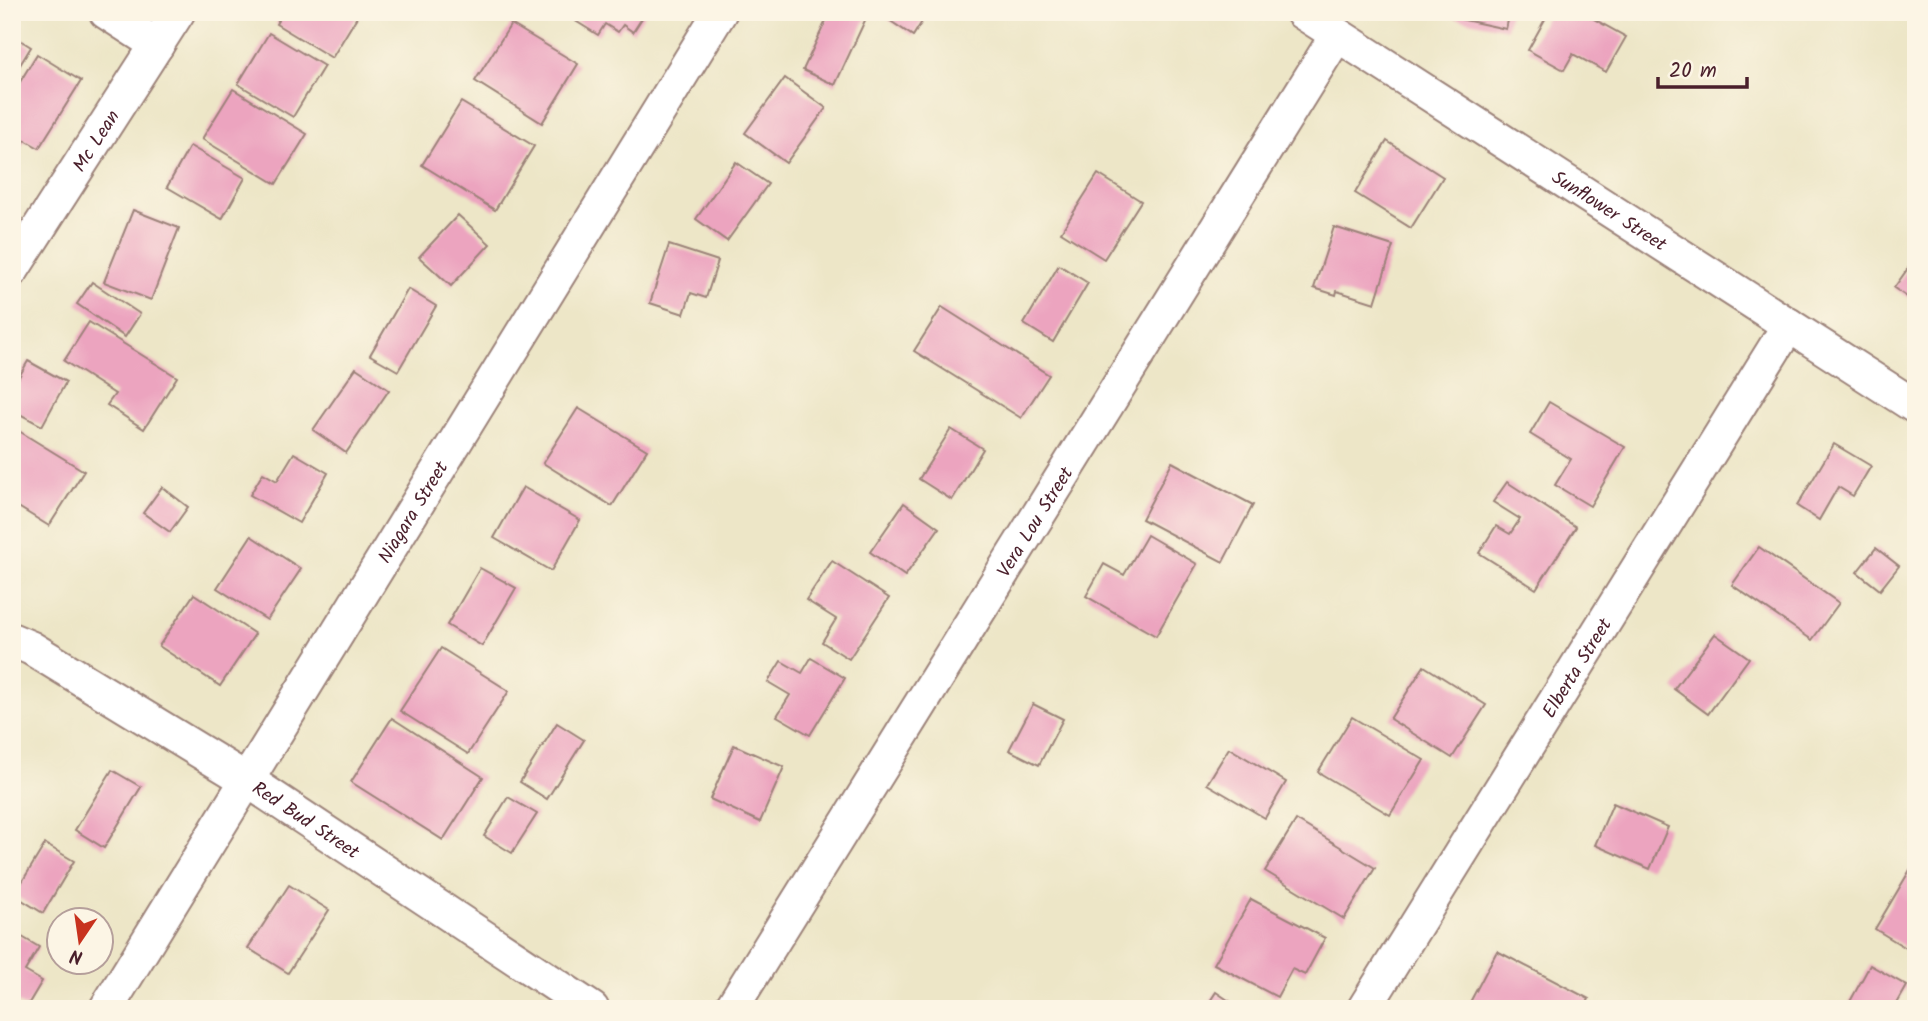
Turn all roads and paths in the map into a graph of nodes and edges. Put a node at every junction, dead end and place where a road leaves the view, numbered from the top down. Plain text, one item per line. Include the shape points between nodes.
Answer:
1 (106, 12) edge
2 (178, 12) edge
3 (720, 12) edge
4 (1302, 12) edge
5 (1337, 35) junction
6 (156, 45) junction
7 (12, 270) edge
8 (1789, 325) junction
9 (1916, 407) edge
10 (12, 640) edge
11 (247, 780) junction
12 (106, 1009) edge
13 (592, 1009) edge
14 (731, 1009) edge
15 (1364, 1009) edge

1 - 6 street
2 - 6 street, Mc Lean
3 - 11 street, Niagara Street
4 - 5 street, Sunflower Street
5 - 8 street, Sunflower Street
5 - 14 street, Vera Lou Street
6 - 7 street, Mc Lean
8 - 9 street, Sunflower Street
8 - 15 street, Elberta Street
10 - 11 street, Red Bud Street
11 - 12 street, Niagara Street
11 - 13 street, Red Bud Street

